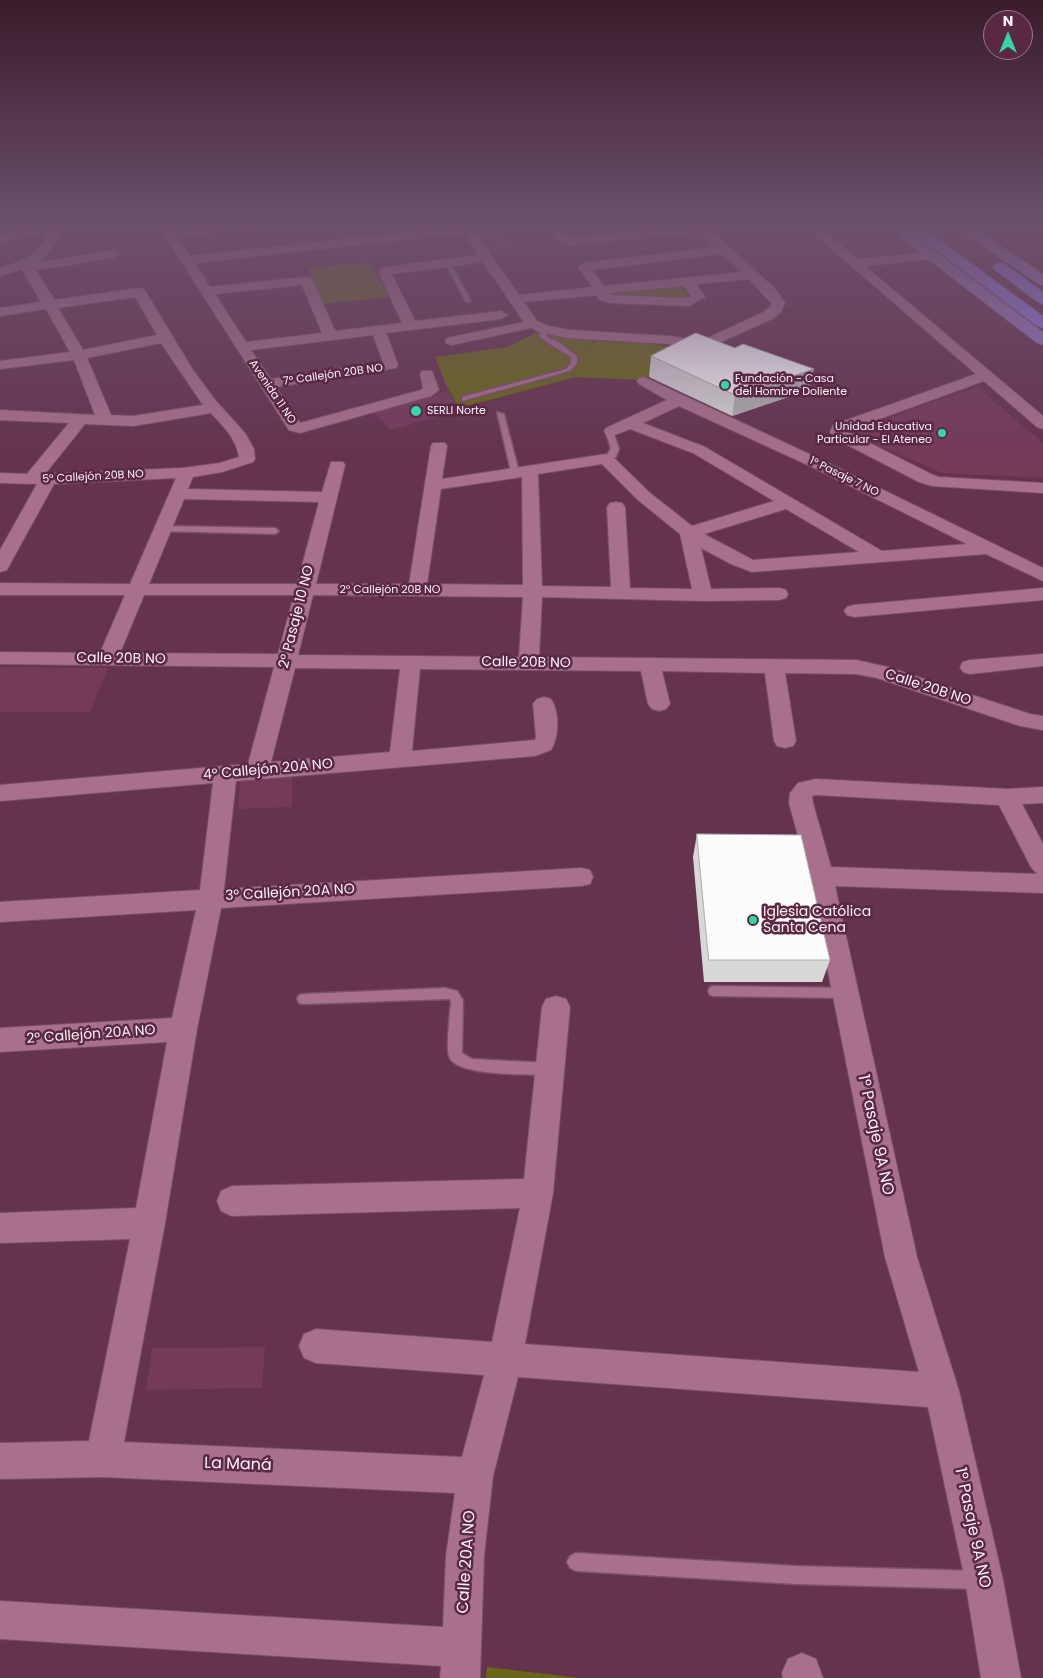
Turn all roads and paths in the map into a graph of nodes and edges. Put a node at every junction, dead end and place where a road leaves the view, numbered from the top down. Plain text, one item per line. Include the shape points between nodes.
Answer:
1 (54, 303) edge
2 (145, 303) edge
3 (215, 303) edge
4 (316, 303) edge
5 (400, 303) edge
6 (520, 303) edge
7 (778, 303) edge
8 (903, 303) edge
9 (995, 303) edge
10 (1016, 303) edge
11 (49, 304) junction
12 (0, 312) edge
13 (501, 315) dead end
14 (1043, 323) edge
15 (532, 324) junction
16 (412, 326) junction
17 (378, 330) junction
18 (546, 330) junction
19 (330, 336) junction
20 (165, 338) junction
21 (1043, 340) edge
22 (452, 341) dead end
23 (242, 347) junction
24 (79, 355) junction
25 (0, 365) edge
26 (427, 374) dead end
27 (987, 375) junction
28 (644, 381) dead end
29 (267, 384) junction
30 (465, 399) dead end
31 (679, 400) junction
32 (214, 408) junction
33 (500, 414) dead end
34 (0, 416) edge
35 (80, 420) junction
36 (105, 421) junction
37 (630, 423) junction
38 (1043, 424) edge
39 (612, 431) joint
40 (439, 446) dead end
41 (606, 459) junction
42 (337, 465) dead end
43 (523, 471) junction
44 (187, 472) junction
45 (0, 478) edge
46 (39, 480) junction
47 (434, 485) junction
48 (1043, 488) edge
49 (178, 494) junction
50 (328, 497) junction
51 (787, 503) junction
52 (616, 507) dead end
53 (163, 529) junction
54 (275, 530) dead end
55 (689, 533) junction
56 (991, 548) junction
57 (880, 556) junction
58 (0, 566) edge
59 (1043, 575) edge
60 (0, 589) edge
61 (137, 590) junction
62 (304, 590) junction
63 (417, 590) junction
64 (532, 591) junction
65 (621, 592) junction
66 (779, 594) dead end
67 (1043, 594) edge
68 (703, 595) junction
69 (854, 612) dead end
70 (0, 658) edge
71 (107, 659) junction
72 (1043, 660) edge
73 (286, 661) junction
74 (411, 662) junction
75 (529, 663) junction
76 (650, 664) junction
77 (774, 666) junction
78 (970, 666) dead end
79 (544, 704) dead end
80 (659, 704) dead end
81 (1043, 723) edge
82 (785, 741) dead end
83 (400, 759) junction
84 (258, 770) junction
85 (226, 773) junction
86 (0, 793) edge
87 (1043, 795) edge
88 (1007, 797) junction
89 (1043, 867) edge
90 (821, 876) junction
91 (581, 877) dead end
92 (1043, 884) edge
93 (211, 898) junction
94 (0, 912) edge
95 (714, 991) dead end
96 (845, 994) junction
97 (303, 999) dead end
98 (556, 1007) dead end
99 (183, 1029) junction
100 (0, 1040) edge
101 (549, 1069) junction
102 (538, 1193) junction
103 (232, 1201) dead end
104 (150, 1223) junction
105 (0, 1228) edge
106 (316, 1346) dead end
107 (506, 1358) junction
108 (942, 1391) junction
109 (103, 1459) junction
110 (0, 1462) edge
111 (475, 1476) junction
112 (576, 1562) dead end
113 (984, 1580) junction
114 (0, 1620) edge
115 (461, 1663) edge
116 (1001, 1678) edge

1 - 11 street
2 - 20 street
3 - 23 street, Avenida 11 NO
4 - 19 street
5 - 16 street
6 - 15 street
7 - 18 street via 776,310 767,316 706,348 668,340
8 - 27 street
9 - 21 main road
10 - 14 highway
11 - 12 street
11 - 24 street
13 - 16 street
15 - 18 street
15 - 22 street
16 - 17 street
17 - 19 street
17 - 29 street, 7° Callejón 20B NO via 391,363 388,367
18 - 30 lane via 543,337 574,356 574,363 568,370
19 - 23 street
20 - 24 street
20 - 32 street
23 - 29 street, Avenida 11 NO
24 - 25 street
24 - 36 street
26 - 29 street, Avenida 11 NO via 431,387 426,393 300,428 295,427
27 - 38 street
27 - 48 street via 839,428 838,432 938,482
28 - 31 street, 1° Pasaje 7 NO
31 - 37 street
31 - 56 street, 1° Pasaje 7 NO via 816,462
32 - 36 street via 133,422
32 - 44 street, 5° Callejón 20B NO via 237,434 247,450 248,459 234,465
33 - 43 lane
34 - 35 street
35 - 36 street
35 - 46 street
37 - 39 street
37 - 51 street via 699,450
39 - 41 lane via 615,449 613,455
40 - 47 street
41 - 43 street
41 - 55 street via 640,494
42 - 50 street, 2° Pasaje 10 NO
43 - 47 street
43 - 64 street
44 - 46 street, 5° Callejón 20B NO
44 - 49 street
45 - 46 street, 5° Callejón 20B NO
46 - 58 street
47 - 63 street
49 - 50 street
49 - 53 street
50 - 62 street, 2° Pasaje 10 NO
51 - 55 street
51 - 57 street
52 - 65 street
53 - 54 lane
53 - 61 street
55 - 57 street via 737,562 752,566
55 - 68 street
56 - 57 street
56 - 59 street, 1° Pasaje 7 NO
60 - 61 street, 2° Callejón 20B NO
61 - 62 street, 2° Callejón 20B NO
61 - 71 street
62 - 63 street, 2° Callejón 20B NO
62 - 73 street, 2° Pasaje 10 NO
63 - 64 street, 2° Callejón 20B NO
64 - 65 street, 2° Callejón 20B NO
64 - 75 street
65 - 68 street, 2° Callejón 20B NO
66 - 68 street, 2° Callejón 20B NO
67 - 69 street
70 - 71 street, Calle 20B NO
71 - 73 street, Calle 20B NO
72 - 78 street
73 - 74 street, Calle 20B NO
73 - 84 street, 2° Pasaje 10 NO
74 - 75 street, Calle 20B NO
74 - 83 street
75 - 76 street, Calle 20B NO
76 - 77 street, Calle 20B NO
76 - 80 street
77 - 81 street, Calle 20B NO via 867,668 1028,721
77 - 82 street
79 - 83 street, 4° Callejón 20A NO via 547,737 543,745
83 - 84 street, 4° Callejón 20A NO
84 - 85 street, 4° Callejón 20A NO
85 - 86 street, 4° Callejón 20A NO
85 - 93 street
87 - 88 street
88 - 89 street
88 - 90 street, 1º Pasaje 9A NO via 806,789 801,793 801,803
90 - 92 street
90 - 96 street, 1º Pasaje 9A NO
91 - 93 street, 3° Callejón 20A NO
93 - 94 street, 3° Callejón 20A NO
93 - 99 street
95 - 96 lane
96 - 108 street, 1º Pasaje 9A NO via 902,1257
97 - 101 lane via 453,995 457,1000 455,1055 459,1060 471,1065
98 - 101 street, Calle 20A NO
99 - 100 street, 2° Callejón 20A NO
99 - 104 street
101 - 102 street, Calle 20A NO
102 - 103 street
102 - 107 street, Calle 20A NO
104 - 105 street
104 - 109 street
106 - 107 street
107 - 108 street
107 - 111 street, Calle 20A NO
108 - 113 street, 1º Pasaje 9A NO
109 - 110 street, La Maná
109 - 111 street, La Maná
111 - 115 street, Calle 20A NO via 464,1556
112 - 113 lane via 796,1575
113 - 116 street, 1º Pasaje 9A NO
114 - 115 street

